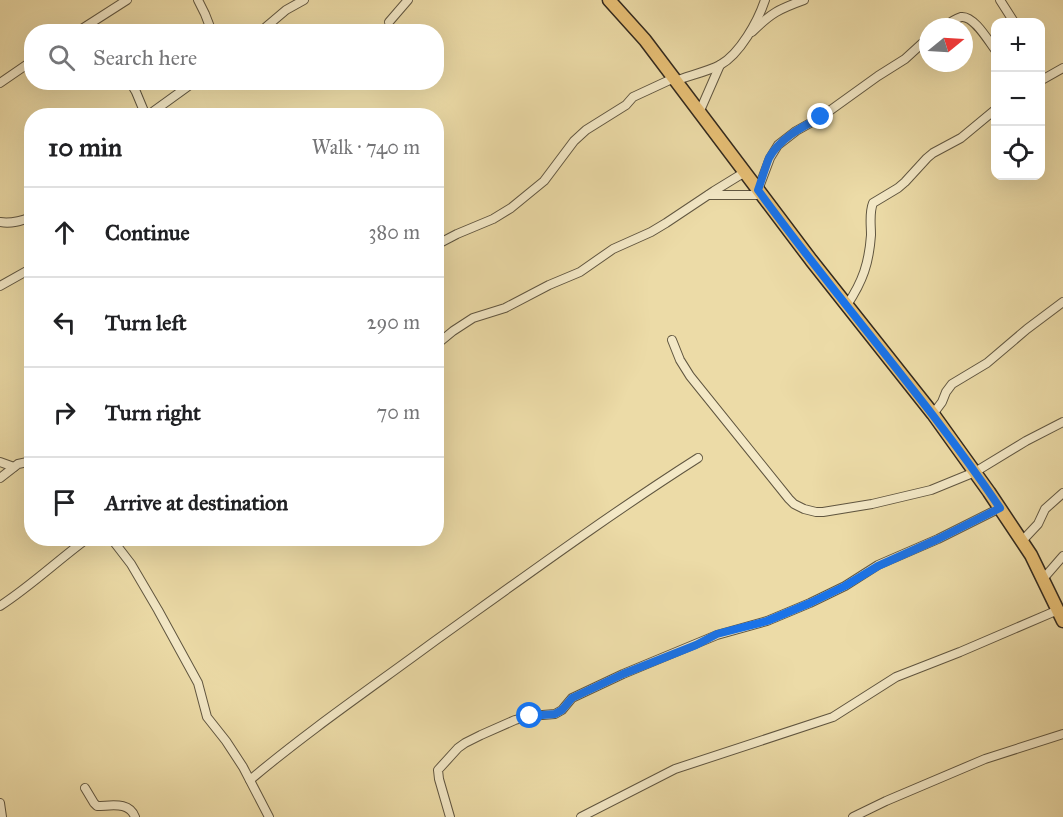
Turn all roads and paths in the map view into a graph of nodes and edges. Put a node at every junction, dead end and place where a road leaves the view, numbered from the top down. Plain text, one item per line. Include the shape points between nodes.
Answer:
1 (127, 0) edge
2 (198, 0) edge
3 (304, 0) edge
4 (408, 0) edge
5 (609, 0) edge
6 (765, 0) edge
7 (804, 0) edge
8 (1000, 0) edge
9 (1011, 18) edge
10 (389, 22) dead end
11 (973, 22) edge
12 (89, 24) edge
13 (209, 24) edge
14 (269, 24) edge
15 (745, 39) junction
16 (991, 45) edge
17 (919, 46) edge
18 (720, 65) junction
19 (24, 67) edge
20 (1063, 68) edge
21 (1045, 79) edge
22 (675, 80) junction
23 (0, 83) edge
24 (135, 90) edge
25 (183, 90) edge
26 (143, 108) edge
27 (157, 108) edge
28 (699, 112) junction
29 (991, 113) edge
30 (745, 172) junction
31 (760, 192) junction
32 (708, 195) junction
33 (24, 220) edge
34 (0, 222) edge
35 (444, 241) edge
36 (24, 272) edge
37 (0, 286) edge
38 (1063, 302) edge
39 (847, 305) junction
40 (444, 338) edge
41 (672, 340) dead end
42 (933, 414) junction
43 (1063, 422) edge
44 (698, 458) dead end
45 (0, 462) edge
46 (24, 463) edge
47 (14, 467) junction
48 (975, 472) junction
49 (0, 478) edge
50 (1063, 493) edge
51 (1000, 508) junction
52 (1022, 542) junction
53 (77, 546) edge
54 (117, 546) edge
55 (1063, 556) edge
56 (1043, 579) junction
57 (0, 606) edge
58 (1060, 616) edge
59 (1063, 734) edge
60 (250, 780) junction
61 (85, 788) dead end
62 (0, 803) edge
63 (2, 817) edge
64 (135, 817) edge
65 (269, 817) edge
66 (450, 817) edge
67 (580, 817) edge
68 (853, 817) edge

1 - 12 street
2 - 13 street
3 - 14 street
4 - 10 street
5 - 22 main road
6 - 15 street
7 - 15 street via 780,9
8 - 9 street
11 - 16 street
15 - 18 street
17 - 31 street via 778,145
18 - 22 street
18 - 28 street
19 - 23 street
20 - 21 street
22 - 28 main road
22 - 35 street via 633,97 586,130 573,141 544,182 511,208
24 - 26 street
25 - 27 street
28 - 30 main road
29 - 39 street via 961,138 933,153 905,182 873,203 866,270
30 - 31 main road
30 - 32 street
31 - 32 street
31 - 39 main road
32 - 40 street via 580,272 505,308 473,318
33 - 34 street
36 - 37 street
38 - 42 street via 987,363 952,384
39 - 42 main road
41 - 48 street via 685,368 705,395 789,499 804,509 823,512 896,499
42 - 48 main road
43 - 48 street
44 - 60 street via 465,620
45 - 47 street
46 - 47 street
47 - 49 street
48 - 51 main road
50 - 52 street via 1045,509
51 - 52 main road
51 - 66 street via 810,603 759,624 717,634 623,674 572,698 555,714 515,720 465,743 438,770
52 - 56 main road
53 - 57 street
54 - 60 street via 171,633 200,689 207,717
55 - 56 street
56 - 58 main road
58 - 67 street via 896,677 833,717 675,769
59 - 68 street via 985,759
60 - 65 street
61 - 64 street via 97,806 125,806
62 - 63 street

